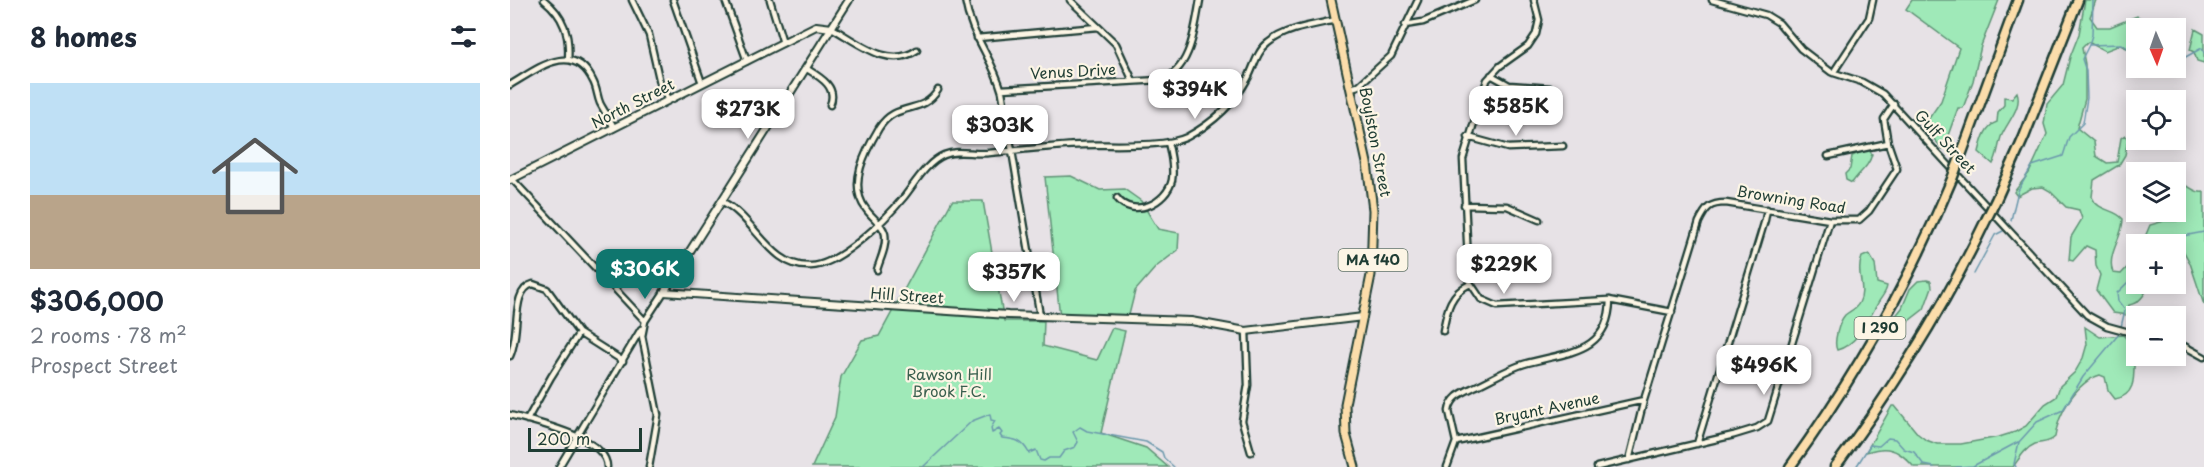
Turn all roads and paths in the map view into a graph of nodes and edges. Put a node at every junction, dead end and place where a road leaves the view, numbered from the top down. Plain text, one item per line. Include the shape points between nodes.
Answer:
1 (544, 0) edge
2 (632, 0) edge
3 (673, 0) edge
4 (725, 0) edge
5 (770, 0) edge
6 (849, 0) edge
7 (965, 0) edge
8 (1070, 0) edge
9 (1200, 0) edge
10 (1331, 0) edge
11 (1418, 0) edge
12 (1475, 0) edge
13 (1534, 0) edge
14 (1712, 0) edge
15 (1873, 0) edge
16 (2018, 0) edge
17 (2078, 0) edge
18 (1336, 20) junction
19 (1406, 25) junction
20 (1098, 27) junction
21 (832, 28) junction
22 (977, 38) junction
23 (783, 43) junction
24 (917, 50) dead end
25 (568, 60) junction
26 (747, 61) junction
27 (807, 69) junction
28 (1833, 73) junction
29 (1491, 75) junction
30 (1133, 81) junction
31 (702, 83) junction
32 (510, 85) edge
33 (1351, 88) junction
34 (1550, 88) dead end
35 (1001, 89) junction
36 (938, 90) dead end
37 (669, 99) junction
38 (1894, 104) junction
39 (830, 105) dead end
40 (614, 128) junction
41 (1468, 137) junction
42 (1168, 142) junction
43 (1888, 144) junction
44 (1563, 146) dead end
45 (1011, 150) junction
46 (1828, 156) dead end
47 (511, 179) edge
48 (1117, 198) dead end
49 (723, 202) junction
50 (1464, 205) junction
51 (1767, 209) junction
52 (1539, 220) dead end
53 (1830, 220) junction
54 (878, 223) junction
55 (877, 270) dead end
56 (1470, 284) junction
57 (664, 292) junction
58 (1610, 300) junction
59 (1672, 312) junction
60 (1040, 316) junction
61 (1363, 317) junction
62 (645, 321) junction
63 (1246, 331) junction
64 (1443, 331) dead end
65 (2126, 331) edge
66 (579, 333) junction
67 (642, 338) junction
68 (634, 341) junction
69 (642, 345) junction
70 (2186, 347) edge
71 (510, 356) edge
72 (627, 356) junction
73 (2204, 357) edge
74 (623, 362) junction
75 (1644, 400) junction
76 (510, 415) edge
77 (527, 420) junction
78 (578, 437) junction
79 (1456, 442) junction
80 (1697, 444) junction
81 (1251, 452) dead end
82 (1629, 460) junction
83 (559, 467) edge
84 (607, 467) edge
85 (649, 467) edge
86 (1355, 467) edge
87 (1447, 467) edge
88 (1598, 467) edge
89 (1790, 467) edge
90 (1835, 467) edge

1 - 25 street via 567,30
2 - 37 street via 649,35 660,83
3 - 31 street
4 - 26 street
5 - 23 street
6 - 21 street
7 - 22 street via 967,17
8 - 20 street
9 - 30 street, Venus Drive via 1178,70 1163,79
10 - 18 main road, Boylston Street / MA 140
11 - 19 street
12 - 19 street
13 - 29 street via 1539,20 1534,37
14 - 28 street, Gulf Street via 1774,19 1801,49
15 - 28 street via 1869,18
16 - 89 highway, I 290, bridge via 1922,248 1876,334
17 - 90 highway, I 290, bridge via 1996,200 1955,281 1917,347
18 - 33 main road, Boylston Street / MA 140
18 - 42 street via 1271,40 1230,105 1202,129
19 - 33 street via 1388,59
20 - 22 street
20 - 30 street via 1116,44
21 - 23 street, North Street via 816,26
21 - 24 street via 887,57
21 - 27 street
22 - 35 street
23 - 26 street, North Street
25 - 32 street via 548,63
25 - 40 street via 588,72
26 - 31 street, North Street
27 - 39 street via 829,86 833,95
27 - 49 street
28 - 38 street, Gulf Street via 1862,82
29 - 34 street via 1509,85
29 - 41 street
30 - 35 street, Venus Drive
31 - 37 street, North Street
33 - 61 main road, Boylston Street / MA 140 via 1373,206 1372,265
35 - 45 street
36 - 54 street via 925,104 888,116 865,156 859,174 859,194
37 - 40 street, North Street
38 - 43 street, Browning Road via 1884,117
38 - 65 street, Gulf Street via 2087,315
40 - 47 street, North Street
41 - 44 street via 1508,148
41 - 50 street via 1462,166
42 - 45 street
42 - 48 street via 1173,175 1164,196 1139,208 1124,205
43 - 46 street
43 - 53 street, Browning Road via 1897,169 1869,211 1855,221
45 - 54 street via 954,153 938,159
45 - 60 street
47 - 62 street
49 - 54 street via 742,215 779,256 810,267 832,260
49 - 57 street
50 - 52 street via 1506,207
50 - 56 street
51 - 53 street, Browning Road
51 - 59 street, Browning Road via 1726,203 1713,203 1706,208
51 - 80 street
53 - 80 street via 1769,419 1755,429
54 - 55 street via 885,238
56 - 58 street via 1481,299 1497,306
56 - 64 street via 1451,300
57 - 60 street, Hill Street
57 - 62 street
58 - 59 street
58 - 79 street via 1603,327 1588,346 1517,366 1456,397 1449,411
59 - 75 street, Browning Road
60 - 63 street, Hill Street via 1194,321
61 - 63 street, Hill Street
61 - 86 main road, Boylston Street / MA 140 via 1345,406 1346,434
62 - 67 street
62 - 68 street
63 - 81 street via 1248,385 1242,421
66 - 71 street via 544,286 529,284 515,299 516,332
66 - 74 street
66 - 77 street
67 - 68 street
67 - 69 street
68 - 72 street
69 - 72 street
69 - 85 street via 658,412
70 - 73 street
72 - 74 street
74 - 78 street
75 - 79 street, Bryant Avenue
75 - 82 street, Browning Road
76 - 77 street
77 - 78 street
78 - 83 street
78 - 84 street via 601,452
79 - 87 street
80 - 82 street
82 - 88 street

